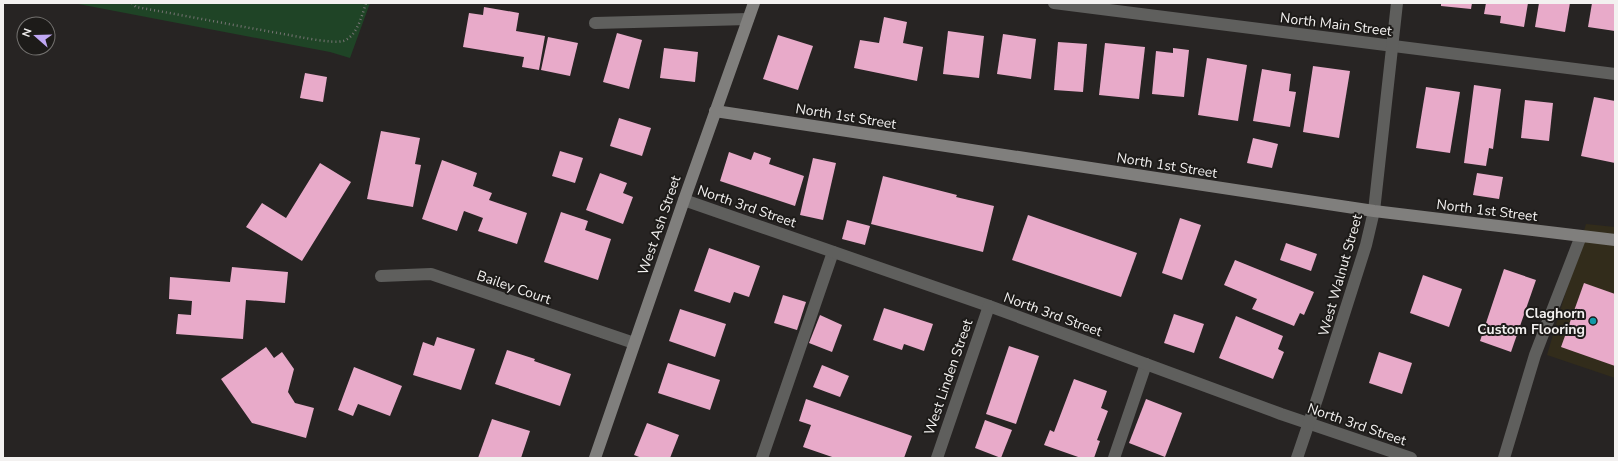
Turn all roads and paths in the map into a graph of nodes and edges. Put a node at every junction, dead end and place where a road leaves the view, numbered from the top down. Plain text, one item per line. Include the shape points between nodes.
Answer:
1 (132, 3) edge
2 (366, 3) edge
3 (754, 3) edge
4 (1054, 3) edge
5 (1398, 3) edge
6 (748, 19) junction
7 (595, 23) dead end
8 (1392, 46) junction
9 (1615, 74) edge
10 (715, 111) junction
11 (684, 200) junction
12 (1374, 211) junction
13 (1582, 236) junction
14 (1615, 240) edge
15 (833, 252) junction
16 (381, 276) dead end
17 (989, 306) junction
18 (634, 343) junction
19 (1146, 364) junction
20 (1309, 424) junction
21 (595, 458) edge
22 (762, 458) edge
23 (937, 458) edge
24 (1114, 458) edge
25 (1297, 458) edge
26 (1411, 458) edge
27 (1504, 458) edge

1 - 2 path via 136,7 320,40 343,41 352,34 361,19
3 - 6 street, West Ash Street
4 - 8 street, North Main Street
5 - 8 street, West Walnut Street
6 - 7 street
6 - 10 street, West Ash Street
8 - 9 street, North Main Street
8 - 12 street, West Walnut Street
10 - 11 street, West Ash Street
10 - 12 street, North 1st Street
11 - 15 street, North 3rd Street
11 - 18 street, West Ash Street
12 - 13 street, North 1st Street
12 - 20 street, West Walnut Street
13 - 14 street, North 1st Street
13 - 27 street via 1535,355
15 - 17 street, North 3rd Street
15 - 22 street
16 - 18 street, Bailey Court via 431,274
17 - 19 street, North 3rd Street
17 - 23 street, West Linden Street
18 - 21 street, West Ash Street
19 - 20 street, North 3rd Street
19 - 24 street
20 - 25 street, West Walnut Street
20 - 26 street, North 3rd Street

